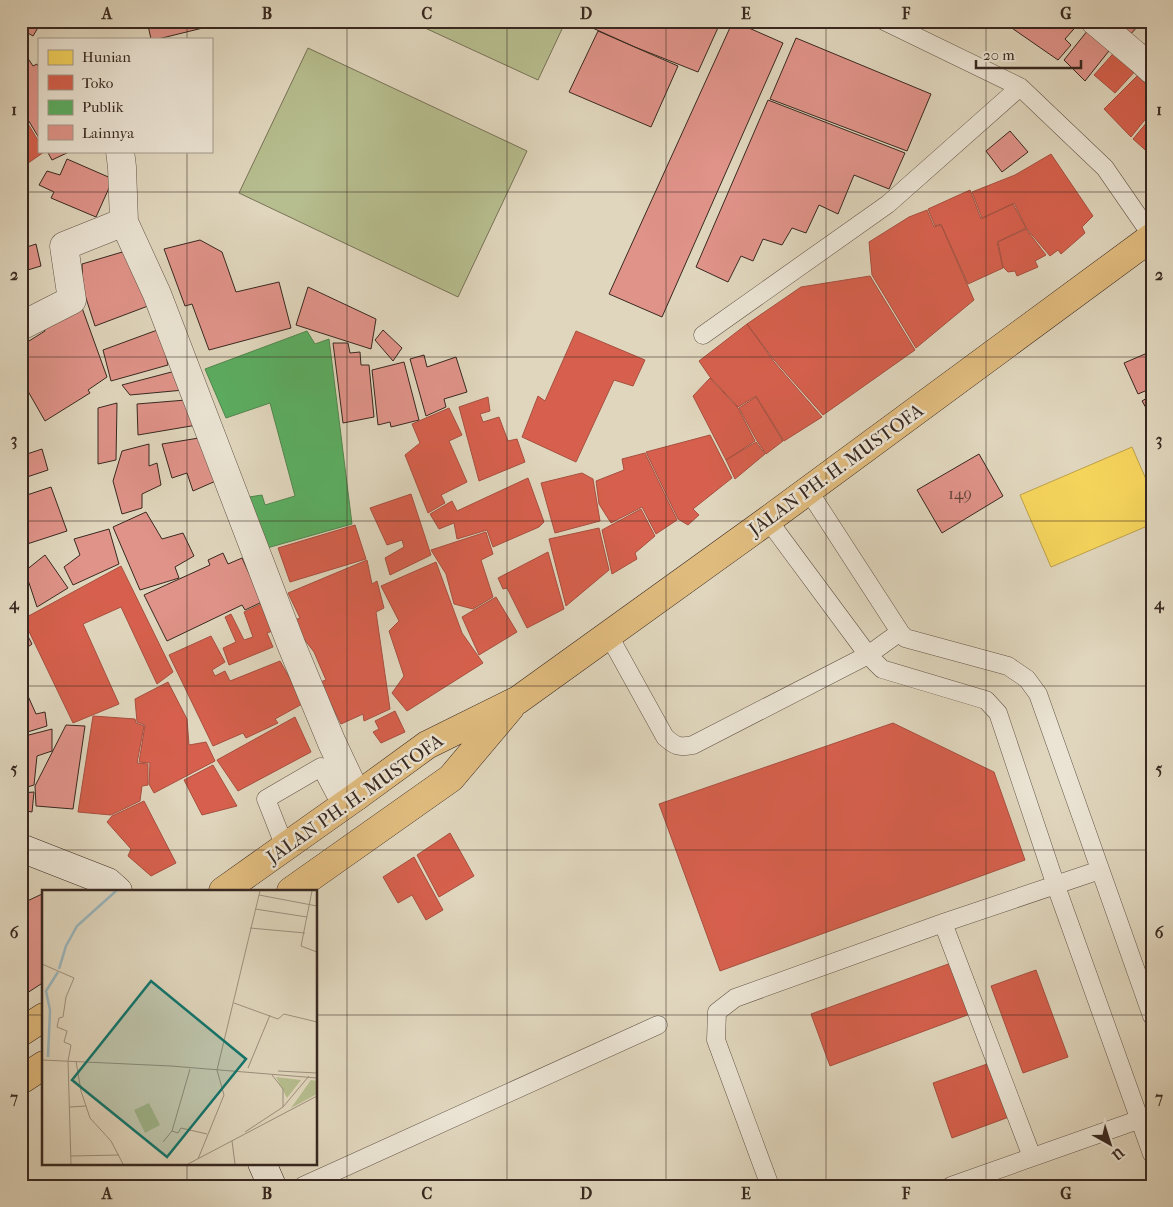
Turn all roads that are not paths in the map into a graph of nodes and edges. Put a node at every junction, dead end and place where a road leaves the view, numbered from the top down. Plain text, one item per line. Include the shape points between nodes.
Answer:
1 (884, 21) edge
2 (1095, 21) edge
3 (1152, 70) edge
4 (1020, 87) junction
5 (120, 152) edge
6 (124, 222) junction
7 (1152, 237) edge
8 (21, 326) edge
9 (703, 335) dead end
10 (808, 490) junction
11 (768, 520) junction
12 (900, 632) junction
13 (608, 634) junction
14 (868, 655) junction
15 (518, 700) junction
16 (349, 801) junction
17 (286, 847) junction
18 (22, 850) edge
19 (1100, 870) junction
20 (1056, 886) junction
21 (117, 890) edge
22 (224, 890) edge
23 (292, 890) edge
24 (944, 922) junction
25 (1152, 1016) edge
26 (42, 1018) edge
27 (658, 1026) dead end
28 (21, 1032) edge
29 (42, 1066) edge
30 (21, 1080) edge
31 (1145, 1117) edge
32 (1152, 1154) edge
33 (1032, 1157) junction
34 (262, 1164) edge
35 (272, 1186) edge
36 (303, 1186) edge
37 (770, 1186) edge
38 (951, 1186) edge

1 - 4 lane
2 - 3 street
4 - 7 lane via 1105,168
4 - 9 lane via 888,204
5 - 6 street
6 - 8 street via 64,246 72,300
6 - 16 street via 161,304 332,743
7 - 10 highway, JALAN PH. H. MUSTOFA
10 - 11 highway, JALAN PH. H. MUSTOFA
10 - 12 lane
11 - 13 highway, JALAN PH. H. MUSTOFA
11 - 14 lane
12 - 14 lane
12 - 19 lane via 905,638 1008,666 1027,678 1038,694
13 - 14 lane via 665,737 683,747
13 - 15 highway, JALAN PH. H. MUSTOFA
14 - 20 lane via 882,669 986,700 998,713
15 - 16 highway, JALAN PH. H. MUSTOFA via 427,745
15 - 23 highway, JALAN PH. H. MUSTOFA via 451,778
16 - 17 highway, JALAN PH. H. MUSTOFA
16 - 17 lane via 321,767 266,800
17 - 22 highway, JALAN PH. H. MUSTOFA
18 - 21 street via 108,882
19 - 20 lane
19 - 25 lane
20 - 24 lane
20 - 31 lane
24 - 33 lane
24 - 37 lane via 735,998 717,1012 716,1040
26 - 28 highway
27 - 36 lane
29 - 30 highway
31 - 32 lane
31 - 33 lane
33 - 38 lane
34 - 35 street

